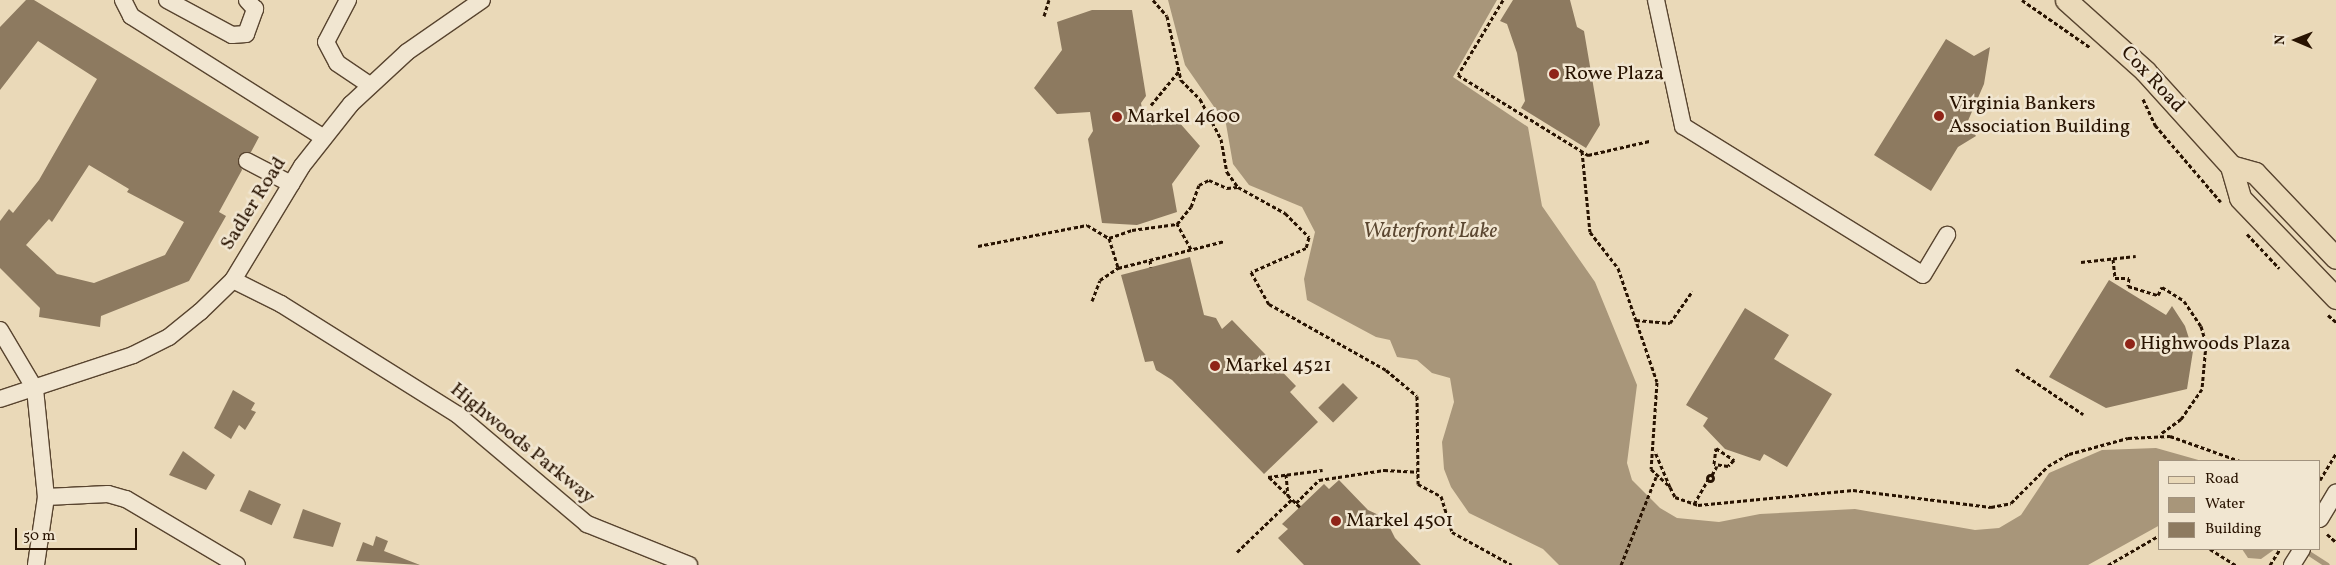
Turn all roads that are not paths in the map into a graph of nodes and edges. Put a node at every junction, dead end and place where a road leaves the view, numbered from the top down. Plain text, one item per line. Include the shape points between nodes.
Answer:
1 (123, 0) edge
2 (167, 0) edge
3 (247, 0) edge
4 (348, 0) edge
5 (1656, 0) edge
6 (2066, 0) edge
7 (474, 2) edge
8 (370, 85) junction
9 (324, 138) junction
10 (247, 160) dead end
11 (2231, 166) junction
12 (291, 184) junction
13 (1947, 235) dead end
14 (2336, 258) edge
15 (233, 280) junction
16 (2331, 306) edge
17 (0, 330) edge
18 (35, 390) junction
19 (0, 399) edge
20 (2336, 492) edge
21 (46, 497) junction
22 (2321, 517) edge
23 (2301, 550) edge
24 (36, 565) edge
25 (237, 565) edge
26 (689, 565) edge
27 (2292, 565) edge

1 - 9 street via 130,16
2 - 3 street via 232,35 246,34 255,8
4 - 8 street via 326,42 337,63
5 - 13 street via 1682,126 1923,275
6 - 11 main road, Cox Road via 2132,57
7 - 8 street, Sadler Road via 407,52
8 - 9 street, Sadler Road
9 - 12 street, Sadler Road
10 - 12 street
11 - 14 main road via 2255,173
11 - 16 main road, Cox Road via 2240,198
12 - 15 street, Sadler Road
15 - 18 street, Sadler Road via 169,337
15 - 26 street, Highwoods Parkway via 281,304 458,415 587,524
17 - 18 street
18 - 19 street, Sadler Road
18 - 21 street
20 - 22 street
21 - 24 street
21 - 25 street via 108,494 126,499
23 - 27 street

